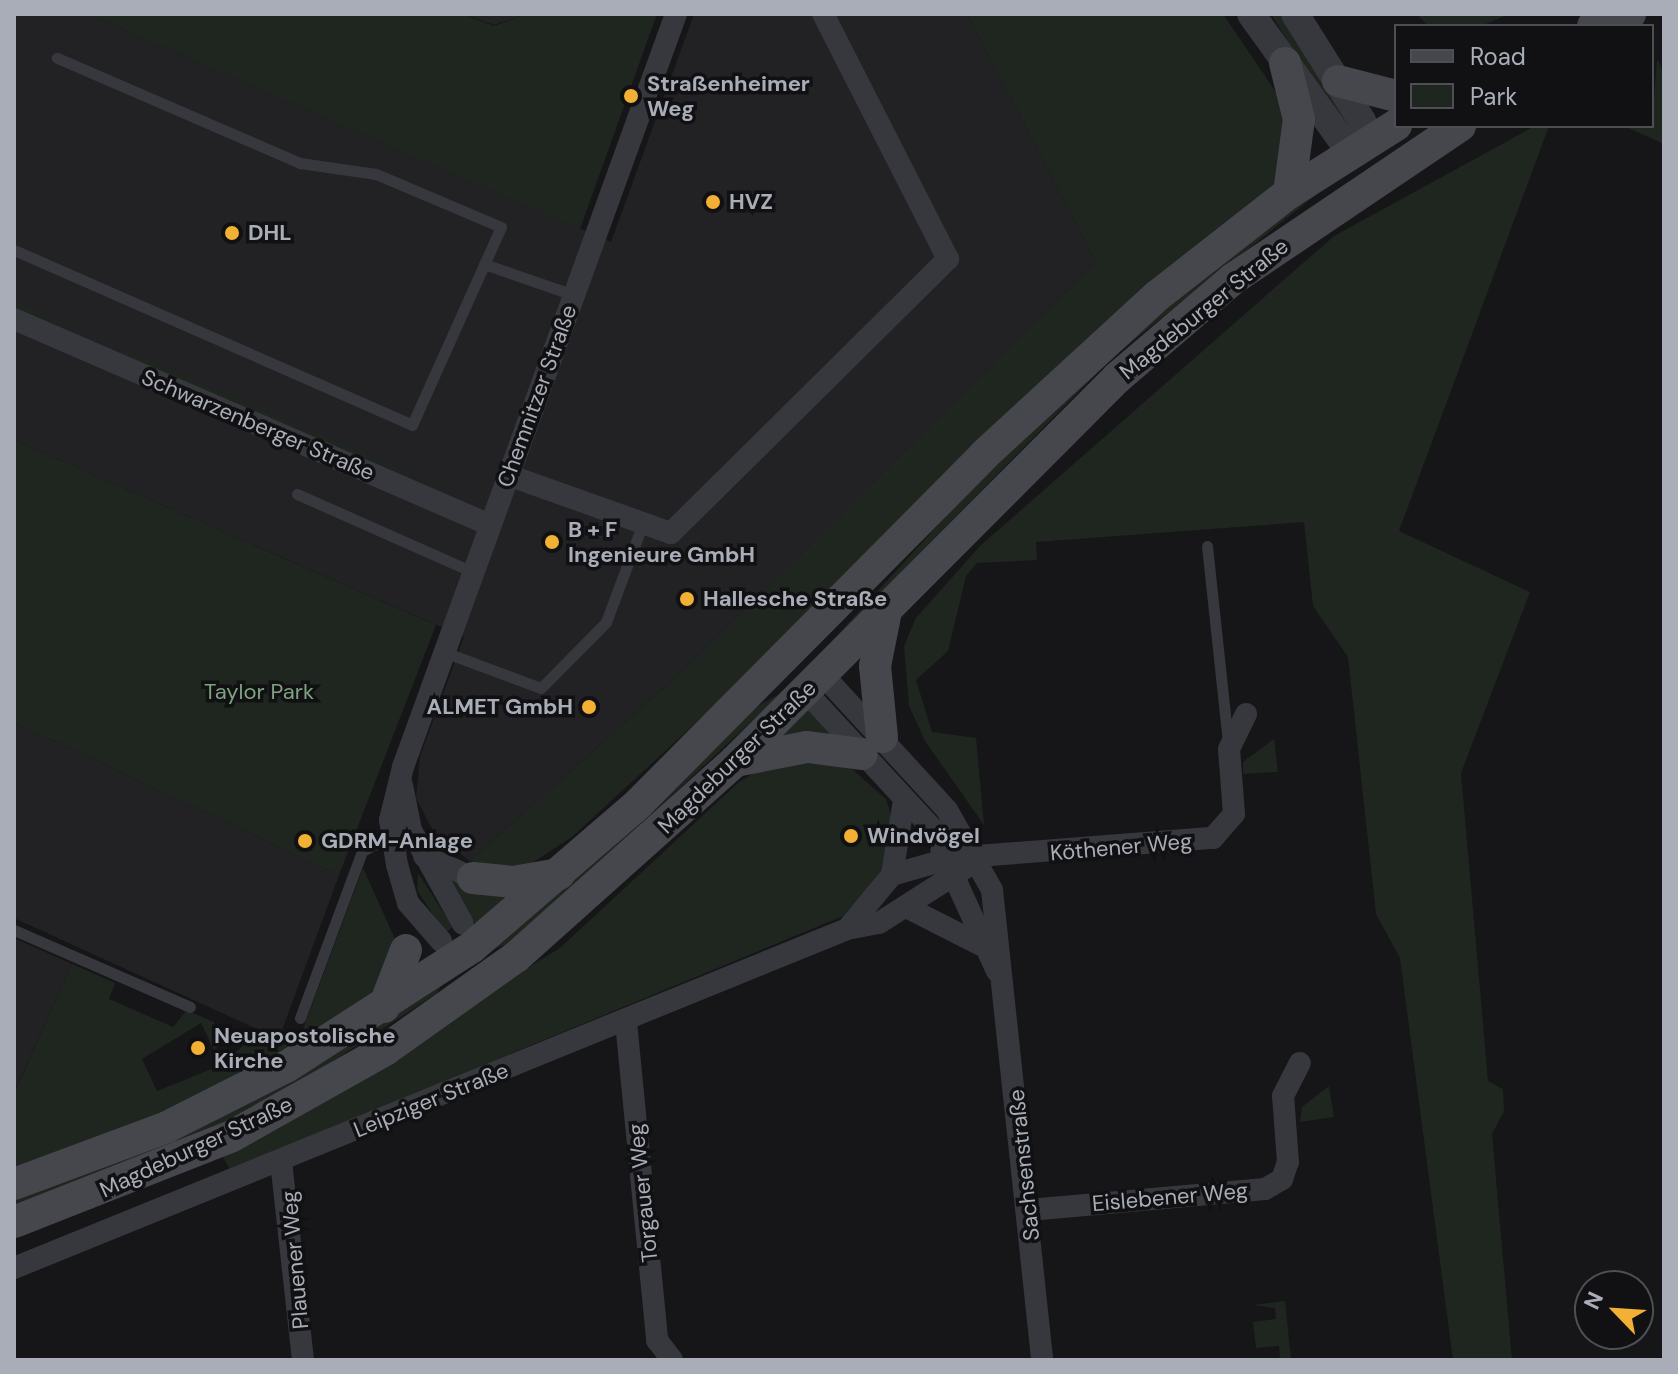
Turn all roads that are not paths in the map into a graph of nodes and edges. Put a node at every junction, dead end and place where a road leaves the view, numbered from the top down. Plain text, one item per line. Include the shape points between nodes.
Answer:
1 (676, 14) edge
2 (823, 14) edge
3 (1251, 14) edge
4 (1295, 14) edge
5 (1630, 14) edge
6 (1599, 24) edge
7 (57, 58) dead end
8 (1285, 63) junction
9 (1338, 81) junction
10 (1394, 95) edge
11 (1394, 128) edge
12 (1455, 128) edge
13 (1367, 164) junction
14 (1289, 193) junction
15 (14, 250) edge
16 (484, 264) junction
17 (574, 295) junction
18 (18, 324) edge
19 (508, 475) junction
20 (297, 494) dead end
21 (643, 523) junction
22 (490, 525) junction
23 (1207, 546) dead end
24 (473, 572) junction
25 (887, 605) junction
26 (444, 652) junction
27 (789, 656) junction
28 (814, 682) junction
29 (1246, 714) dead end
30 (872, 746) junction
31 (1229, 749) junction
32 (735, 761) junction
33 (904, 800) junction
34 (401, 832) junction
35 (424, 856) junction
36 (979, 859) junction
37 (954, 866) junction
38 (562, 873) junction
39 (892, 875) junction
40 (473, 878) joint
41 (408, 903) junction
42 (908, 908) junction
43 (847, 929) junction
44 (14, 930) edge
45 (458, 942) junction
46 (979, 944) junction
47 (406, 950) joint
48 (997, 971) junction
49 (483, 981) junction
50 (190, 1007) dead end
51 (384, 1007) junction
52 (300, 1018) dead end
53 (626, 1022) junction
54 (1300, 1063) dead end
55 (281, 1161) junction
56 (14, 1184) edge
57 (1029, 1210) junction
58 (14, 1222) edge
59 (14, 1268) edge
60 (303, 1360) edge
61 (672, 1360) edge
62 (1042, 1360) edge

1 - 17 street, Chemnitzer Straße
2 - 21 street via 948,259 671,533
3 - 8 street
4 - 9 street
5 - 6 main road
7 - 16 lane via 300,163 376,174 501,227
8 - 13 street
8 - 14 main road via 1299,119
9 - 10 main road
9 - 13 street
11 - 13 main road
12 - 13 main road
13 - 14 main road, Magdeburger Straße
13 - 25 main road, Magdeburger Straße via 1117,378
14 - 27 main road, Magdeburger Straße via 1058,383
15 - 16 lane via 412,425
16 - 17 lane
17 - 19 street, Chemnitzer Straße
18 - 22 street, Schwarzenberger Straße
19 - 21 street
19 - 22 street, Chemnitzer Straße
20 - 24 lane
21 - 26 lane via 606,622 541,688
22 - 24 street, Chemnitzer Straße
23 - 31 lane, Köthener Weg
24 - 26 street, Chemnitzer Straße
25 - 28 main road, Magdeburger Straße
25 - 30 main road via 875,666
26 - 34 street, Chemnitzer Straße via 401,780
27 - 28 main road
27 - 38 main road, Magdeburger Straße
28 - 30 street, Sachsenstraße
28 - 32 main road, Magdeburger Straße
29 - 31 street
30 - 32 main road via 807,747
30 - 33 street, Sachsenstraße
30 - 36 street, Sachsenstraße via 947,810
31 - 36 street, Köthener Weg via 1234,814 1213,838
32 - 49 main road, Magdeburger Straße via 613,876
33 - 37 street, Sachsenstraße
33 - 39 street
34 - 35 street
34 - 41 street, Chemnitzer Straße
34 - 52 lane via 370,842 357,859
35 - 40 street
35 - 45 street
36 - 37 street
36 - 48 street, Sachsenstraße via 999,927
37 - 39 street
37 - 42 street, Leipziger Straße
37 - 46 street, Sachsenstraße
38 - 40 main road via 513,882
38 - 45 main road, Magdeburger Straße
39 - 43 street, Leipziger Straße
41 - 45 street, Chemnitzer Straße
41 - 47 street, Chemnitzer Straße
42 - 43 street, Leipziger Straße
42 - 46 street
43 - 53 street, Leipziger Straße
44 - 50 lane
45 - 49 main road
45 - 51 main road, Magdeburger Straße
46 - 48 street, Sachsenstraße
47 - 51 main road
48 - 57 street, Sachsenstraße
49 - 58 main road, Magdeburger Straße via 385,1050 232,1136
51 - 56 main road, Magdeburger Straße via 167,1127
53 - 55 street, Leipziger Straße
53 - 61 street, Torgauer Weg via 657,1340
54 - 57 street, Eislebener Weg via 1283,1096 1282,1179 1265,1189
55 - 59 street, Leipziger Straße
55 - 60 street, Plauener Weg
57 - 62 street, Sachsenstraße

